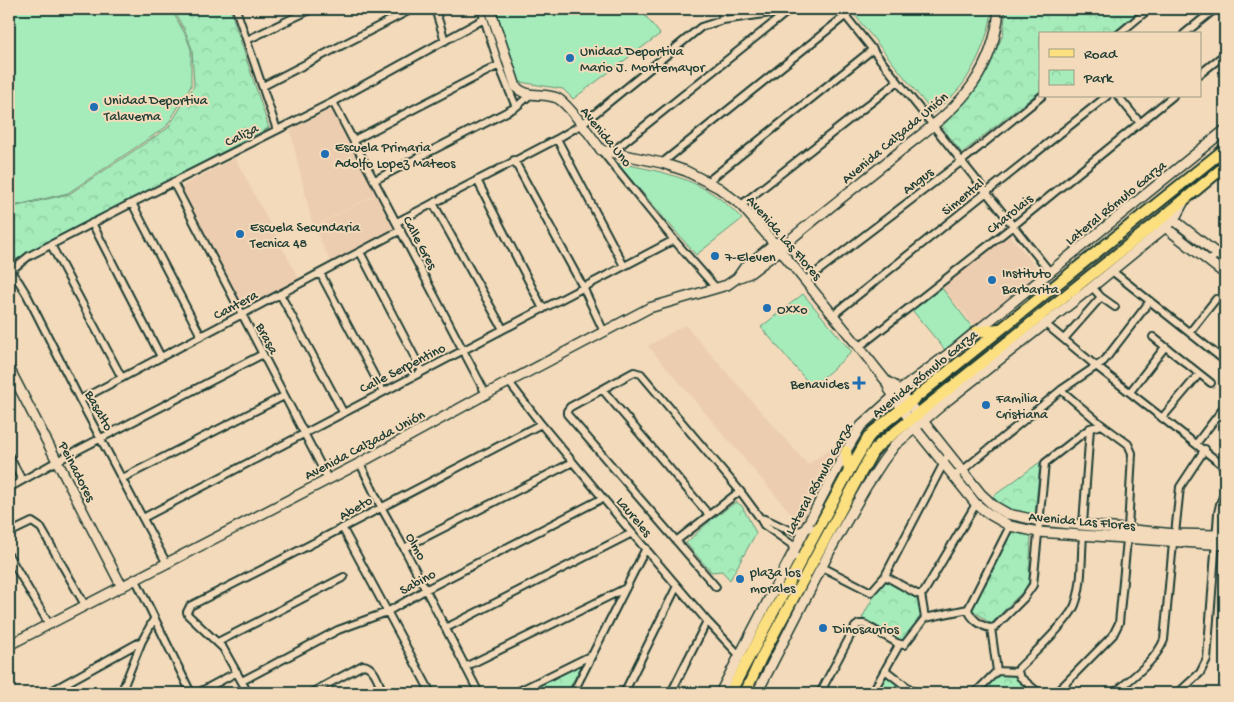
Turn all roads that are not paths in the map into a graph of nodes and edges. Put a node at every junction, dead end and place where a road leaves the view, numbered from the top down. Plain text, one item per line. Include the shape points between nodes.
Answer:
1 (236, 9) edge
2 (312, 9) edge
3 (412, 9) edge
4 (435, 9) edge
5 (481, 9) edge
6 (490, 9) edge
7 (721, 9) edge
8 (799, 9) edge
9 (840, 9) edge
10 (999, 9) edge
11 (1150, 9) edge
12 (1214, 9) edge
13 (788, 11) junction
14 (845, 16) junction
15 (484, 19) junction
16 (723, 20) junction
17 (1121, 32) edge
18 (1186, 32) edge
19 (247, 40) junction
20 (445, 41) junction
21 (873, 49) junction
22 (1225, 54) edge
23 (499, 65) junction
24 (1202, 72) edge
25 (897, 82) junction
26 (263, 86) junction
27 (530, 95) junction
28 (1040, 98) edge
29 (1104, 98) edge
30 (1120, 98) edge
31 (1171, 98) edge
32 (333, 102) junction
33 (516, 107) junction
34 (1140, 123) junction
35 (582, 124) junction
36 (933, 125) junction
37 (276, 130) junction
38 (1225, 130) edge
39 (556, 139) junction
40 (354, 140) junction
41 (1225, 149) edge
42 (601, 150) junction
43 (612, 152) junction
44 (514, 160) junction
45 (962, 161) junction
46 (662, 163) junction
47 (1209, 163) junction
48 (1225, 166) edge
49 (375, 180) junction
50 (477, 180) junction
51 (173, 182) junction
52 (707, 182) junction
53 (987, 192) junction
54 (1184, 200) junction
55 (433, 202) junction
56 (132, 203) junction
57 (741, 205) junction
58 (1174, 220) junction
59 (396, 222) junction
60 (92, 223) junction
61 (1163, 223) junction
62 (1013, 226) junction
63 (401, 230) junction
64 (674, 240) junction
65 (51, 245) junction
66 (778, 247) junction
67 (1225, 248) edge
68 (1099, 251) junction
69 (360, 252) junction
70 (1217, 254) junction
71 (1225, 260) edge
72 (1209, 261) junction
73 (624, 266) junction
74 (9, 271) edge
75 (1112, 271) junction
76 (1050, 272) junction
77 (320, 273) junction
78 (1225, 274) edge
79 (805, 281) junction
80 (583, 287) junction
81 (1092, 287) junction
82 (716, 288) junction
83 (280, 294) junction
84 (1100, 297) junction
85 (1216, 299) dead end
86 (1150, 301) junction
87 (1114, 307) dead end
88 (543, 309) junction
89 (241, 314) junction
90 (833, 314) junction
91 (1042, 320) junction
92 (503, 329) junction
93 (1000, 329) junction
94 (604, 332) junction
95 (976, 332) junction
96 (1190, 332) junction
97 (201, 336) junction
98 (1153, 337) dead end
99 (1064, 339) junction
100 (859, 347) junction
101 (1165, 347) junction
102 (463, 350) junction
103 (263, 354) junction
104 (161, 357) junction
105 (1225, 360) edge
106 (1096, 366) junction
107 (9, 368) edge
108 (422, 371) junction
109 (1199, 374) junction
110 (122, 378) junction
111 (509, 382) junction
112 (1211, 383) dead end
113 (602, 389) junction
114 (1061, 390) junction
115 (383, 392) junction
116 (1130, 392) junction
117 (486, 394) junction
118 (896, 394) junction
119 (284, 396) junction
120 (80, 400) junction
121 (1225, 406) edge
122 (343, 412) junction
123 (911, 415) junction
124 (1162, 418) junction
125 (541, 424) junction
126 (1102, 425) junction
127 (1090, 428) junction
128 (304, 434) junction
129 (101, 438) junction
130 (1196, 444) junction
131 (1205, 449) junction
132 (846, 451) junction
133 (949, 453) junction
134 (9, 456) edge
135 (57, 461) junction
136 (573, 462) junction
137 (360, 463) junction
138 (944, 463) junction
139 (1225, 467) edge
140 (963, 470) junction
141 (849, 471) junction
142 (954, 476) junction
143 (122, 478) junction
144 (22, 480) junction
145 (328, 480) junction
146 (9, 488) edge
147 (740, 491) junction
148 (1225, 492) edge
149 (604, 498) junction
150 (976, 504) junction
151 (381, 507) junction
152 (709, 515) junction
153 (144, 518) junction
154 (760, 518) junction
155 (1040, 521) junction
156 (1083, 524) junction
157 (1010, 526) junction
158 (819, 527) junction
159 (805, 528) junction
160 (343, 529) junction
161 (830, 531) junction
162 (1038, 532) junction
163 (9, 533) edge
164 (632, 533) junction
165 (1127, 533) junction
166 (1083, 536) junction
167 (1174, 538) junction
168 (1221, 540) edge
169 (676, 541) junction
170 (833, 544) junction
171 (404, 548) junction
172 (646, 548) junction
173 (794, 550) junction
174 (828, 554) junction
175 (9, 556) edge
176 (815, 558) junction
177 (167, 564) junction
178 (800, 565) junction
179 (822, 567) junction
180 (885, 576) junction
181 (344, 577) dead end
182 (136, 580) junction
183 (678, 586) junction
184 (122, 587) junction
185 (716, 587) dead end
186 (626, 588) junction
187 (425, 590) junction
188 (921, 594) junction
189 (85, 605) junction
190 (968, 609) junction
191 (387, 612) junction
192 (924, 618) junction
193 (154, 619) junction
194 (707, 621) junction
195 (49, 624) junction
196 (446, 628) junction
197 (991, 628) junction
198 (9, 634) edge
199 (142, 641) junction
200 (218, 642) junction
201 (897, 643) junction
202 (11, 644) edge
203 (592, 656) junction
204 (743, 659) junction
205 (465, 667) junction
206 (885, 670) junction
207 (997, 671) junction
208 (237, 672) junction
209 (1018, 672) junction
210 (242, 681) junction
211 (54, 691) edge
212 (48, 693) edge
213 (121, 693) edge
214 (191, 693) edge
215 (198, 693) edge
216 (248, 693) edge
217 (310, 693) edge
218 (383, 693) edge
219 (431, 693) edge
220 (479, 693) edge
221 (515, 693) edge
222 (573, 693) edge
223 (624, 693) edge
224 (671, 693) edge
225 (720, 693) edge
226 (730, 693) edge
227 (745, 693) edge
228 (757, 693) edge
229 (820, 693) edge
230 (872, 693) edge
231 (915, 693) edge
232 (975, 693) edge
233 (1040, 693) edge
234 (1056, 693) edge
235 (1115, 693) edge
236 (1178, 693) edge

1 - 19 street
2 - 19 street
3 - 26 street
4 - 20 street
5 - 15 street
6 - 27 street via 516,87
7 - 16 street
8 - 13 street
9 - 14 street
10 - 36 street, Avenida Calzada Unión via 991,45 976,79
11 - 17 street
12 - 18 street
13 - 16 street
13 - 43 street
14 - 21 street
14 - 46 street
15 - 20 street, Caliza
15 - 23 street
16 - 35 street via 694,31
19 - 26 street
20 - 32 street, Caliza
21 - 25 street
21 - 52 street
22 - 24 street
23 - 33 street
23 - 40 street
25 - 36 street
25 - 57 street
26 - 37 street
27 - 33 street
27 - 35 street, Avenida Uno via 558,99
28 - 45 street, Angus
29 - 53 street, Simental
30 - 34 street
31 - 34 street, Charolais
32 - 37 street, Caliza
32 - 40 street, Calle Gres
33 - 49 street
34 - 62 street, Charolais
35 - 39 street
35 - 42 street, Avenida Uno
36 - 45 street
36 - 66 street, Avenida Calzada Unión
37 - 51 street, Caliza
38 - 76 street, Lateral Rómulo Garza
39 - 44 street
39 - 73 street
40 - 49 street, Calle Gres
41 - 47 main road, Avenida Rómulo Garza
42 - 43 street, Avenida Las Flores
42 - 64 street, Avenida Uno
43 - 46 street, Avenida Las Flores
44 - 50 street
44 - 80 street
45 - 53 street
45 - 79 street, Angus
46 - 52 street, Avenida Las Flores
47 - 61 main road via 1168,200 1162,211
47 - 68 main road, Avenida Rómulo Garza
48 - 54 main road, Avenida Rómulo Garza
49 - 59 street, Calle Gres
50 - 55 street
50 - 88 street
51 - 56 street, Caliza
51 - 89 street, Brasa
52 - 57 street, Avenida Las Flores
53 - 62 street
53 - 90 street, Simental
54 - 58 street
54 - 61 main road, Avenida Rómulo Garza
55 - 59 street
55 - 92 street
56 - 60 street, Caliza
56 - 97 street
57 - 66 street, Avenida Las Flores
58 - 61 street
58 - 70 street
59 - 63 street, Calle Gres
60 - 65 street, Caliza
60 - 104 street
61 - 68 main road via 1152,219 1141,222
61 - 72 street
61 - 75 street
61 - 91 main road, Avenida Rómulo Garza
62 - 76 street
62 - 100 street, Charolais
63 - 69 street, Cantera
63 - 102 street, Calle Gres
64 - 73 street, Calle Serpentino
64 - 82 street, Avenida Uno
65 - 74 street, Caliza
65 - 110 street
66 - 79 street, Avenida Las Flores
66 - 82 street, Avenida Calzada Unión via 750,273
67 - 70 street
68 - 93 main road, Avenida Rómulo Garza
69 - 77 street, Cantera
69 - 108 street
70 - 71 street
70 - 72 street
72 - 78 street
73 - 80 street, Calle Serpentino
74 - 120 street, Basalto via 27,295
75 - 81 street
75 - 86 street
76 - 95 street, Lateral Rómulo Garza
77 - 83 street, Cantera
77 - 115 street
79 - 90 street, Avenida Las Flores
80 - 88 street, Calle Serpentino
80 - 94 street
81 - 84 street
81 - 91 street
82 - 94 street, Avenida Calzada Unión via 654,306
83 - 89 street, Cantera
83 - 122 street
84 - 87 street
84 - 99 street
85 - 96 street
86 - 96 street
86 - 106 street via 1104,361
88 - 92 street, Calle Serpentino
89 - 97 street, Cantera
89 - 103 street, Brasa
90 - 100 street, Avenida Las Flores
91 - 99 street
91 - 123 main road, Avenida Rómulo Garza
92 - 102 street, Calle Serpentino
93 - 95 main road
93 - 123 main road, Avenida Rómulo Garza
94 - 111 street, Avenida Calzada Unión
95 - 118 street, Lateral Rómulo Garza
96 - 105 street
97 - 104 street, Cantera
98 - 101 street
99 - 106 street
100 - 118 street, Avenida Las Flores via 886,381 894,385
101 - 109 street
101 - 116 street
102 - 108 street, Calle Serpentino
102 - 117 street, Calle Gres
103 - 119 street, Brasa
103 - 129 street
104 - 110 street, Cantera
106 - 114 street
106 - 116 street
107 - 135 street, Peinadores
108 - 115 street, Calle Serpentino
109 - 112 street
109 - 124 street
110 - 120 street, Cantera
111 - 117 street, Avenida Calzada Unión
111 - 125 street, Laureles
113 - 147 street via 634,372 641,374
113 - 152 street
113 - 169 street via 570,407 567,414
114 - 126 street
114 - 140 street
115 - 122 street, Calle Serpentino
116 - 124 street
117 - 137 street, Avenida Calzada Unión
118 - 123 street, Avenida Las Flores
118 - 132 street, Lateral Rómulo Garza via 857,432
119 - 128 street, Brasa
119 - 143 street
120 - 129 street, Basalto
121 - 130 street
122 - 128 street, Calle Serpentino
123 - 133 street, Avenida Las Flores
123 - 138 street, Avenida Las Flores
123 - 141 main road, Avenida Rómulo Garza via 868,438
123 - 161 main road, Avenida Rómulo Garza via 872,453
123 - 170 street via 896,445
124 - 130 street
125 - 136 street, Laureles
125 - 151 street, Abeto
126 - 127 street
126 - 165 street via 1128,444 1132,453
127 - 155 street via 1046,461
127 - 156 street
128 - 145 street, Brasa
128 - 153 street, Calle Serpentino
129 - 135 street
129 - 143 street, Basalto
130 - 131 street
131 - 139 street
131 - 167 street via 1180,487
132 - 141 main road
132 - 159 street, Lateral Rómulo Garza
133 - 138 street
133 - 140 street, Avenida Las Flores
134 - 144 street
135 - 144 street
135 - 184 street, Peinadores
136 - 149 street, Laureles
136 - 171 street
137 - 145 street, Avenida Calzada Unión
137 - 151 street, Olmo
138 - 142 street, Avenida Las Flores
138 - 180 street
140 - 142 street
140 - 155 street, Avenida Las Flores via 981,494 1000,510
141 - 158 main road, Avenida Rómulo Garza
142 - 150 street, Avenida Las Flores
143 - 153 street, Basalto
144 - 146 street
145 - 177 street, Avenida Calzada Unión
147 - 152 street
147 - 154 street
148 - 168 street via 1220,504
149 - 164 street, Laureles
149 - 187 street, Sabino
150 - 157 street, Avenida Las Flores
150 - 188 street
151 - 160 street, Abeto
151 - 171 street, Olmo
152 - 169 street
153 - 177 street, Basalto
154 - 159 street via 788,530
154 - 173 street via 765,527 788,542
155 - 156 street, Avenida Las Flores
155 - 162 street
156 - 165 street, Avenida Las Flores
157 - 162 street, Avenida Las Flores
157 - 190 street
158 - 159 street
158 - 178 main road, Avenida Rómulo Garza
159 - 173 street, Lateral Rómulo Garza
160 - 191 street
160 - 200 street, Abeto via 190,606 186,612 188,615
161 - 170 main road
161 - 176 main road, Avenida Rómulo Garza
162 - 166 street, Avenida Las Flores
162 - 197 street via 1031,589
163 - 189 street via 32,522 41,528
164 - 172 street, Laureles
164 - 196 street
165 - 166 street, Avenida Las Flores
165 - 167 street, Avenida Las Flores
165 - 234 street via 1121,616 1116,629
166 - 209 street via 1075,605 1069,616
167 - 168 street, Avenida Las Flores
167 - 235 street via 1164,640 1149,662
168 - 236 street via 1207,659 1200,673
169 - 185 street
170 - 174 street
171 - 187 street, Olmo
172 - 183 street, Laureles
172 - 186 street
173 - 178 street
173 - 204 street, Lateral Rómulo Garza
174 - 176 main road
174 - 179 street
175 - 195 street
176 - 227 main road, Avenida Rómulo Garza
177 - 182 street, Avenida Calzada Unión
178 - 204 main road, Avenida Rómulo Garza
179 - 180 street via 871,592
179 - 228 street
180 - 188 street
181 - 200 street
182 - 184 street, Avenida Calzada Unión
182 - 193 street
183 - 194 street, Laureles
183 - 223 street
184 - 189 street, Avenida Calzada Unión
186 - 203 street
186 - 205 street
187 - 191 street, Sabino
187 - 196 street, Olmo
188 - 192 street
189 - 195 street, Avenida Calzada Unión
190 - 192 street
190 - 197 street via 972,617
191 - 210 street, Sabino via 338,630
191 - 219 street
192 - 201 street via 904,645
193 - 199 street
193 - 214 street
194 - 204 street, Laureles
194 - 224 street
195 - 202 street, Avenida Calzada Unión
196 - 205 street, Olmo
197 - 207 street
198 - 202 street
199 - 211 street
199 - 213 street
200 - 208 street
201 - 206 street via 898,647
201 - 229 street via 859,624
203 - 221 street
203 - 222 street
204 - 225 street, Lateral Rómulo Garza
204 - 226 main road, Avenida Rómulo Garza
205 - 220 street, Olmo
206 - 230 street
206 - 231 street
207 - 209 street
207 - 232 street
208 - 210 street
208 - 215 street
209 - 233 street
210 - 216 street
211 - 212 street
217 - 218 street via 364,665 370,666

